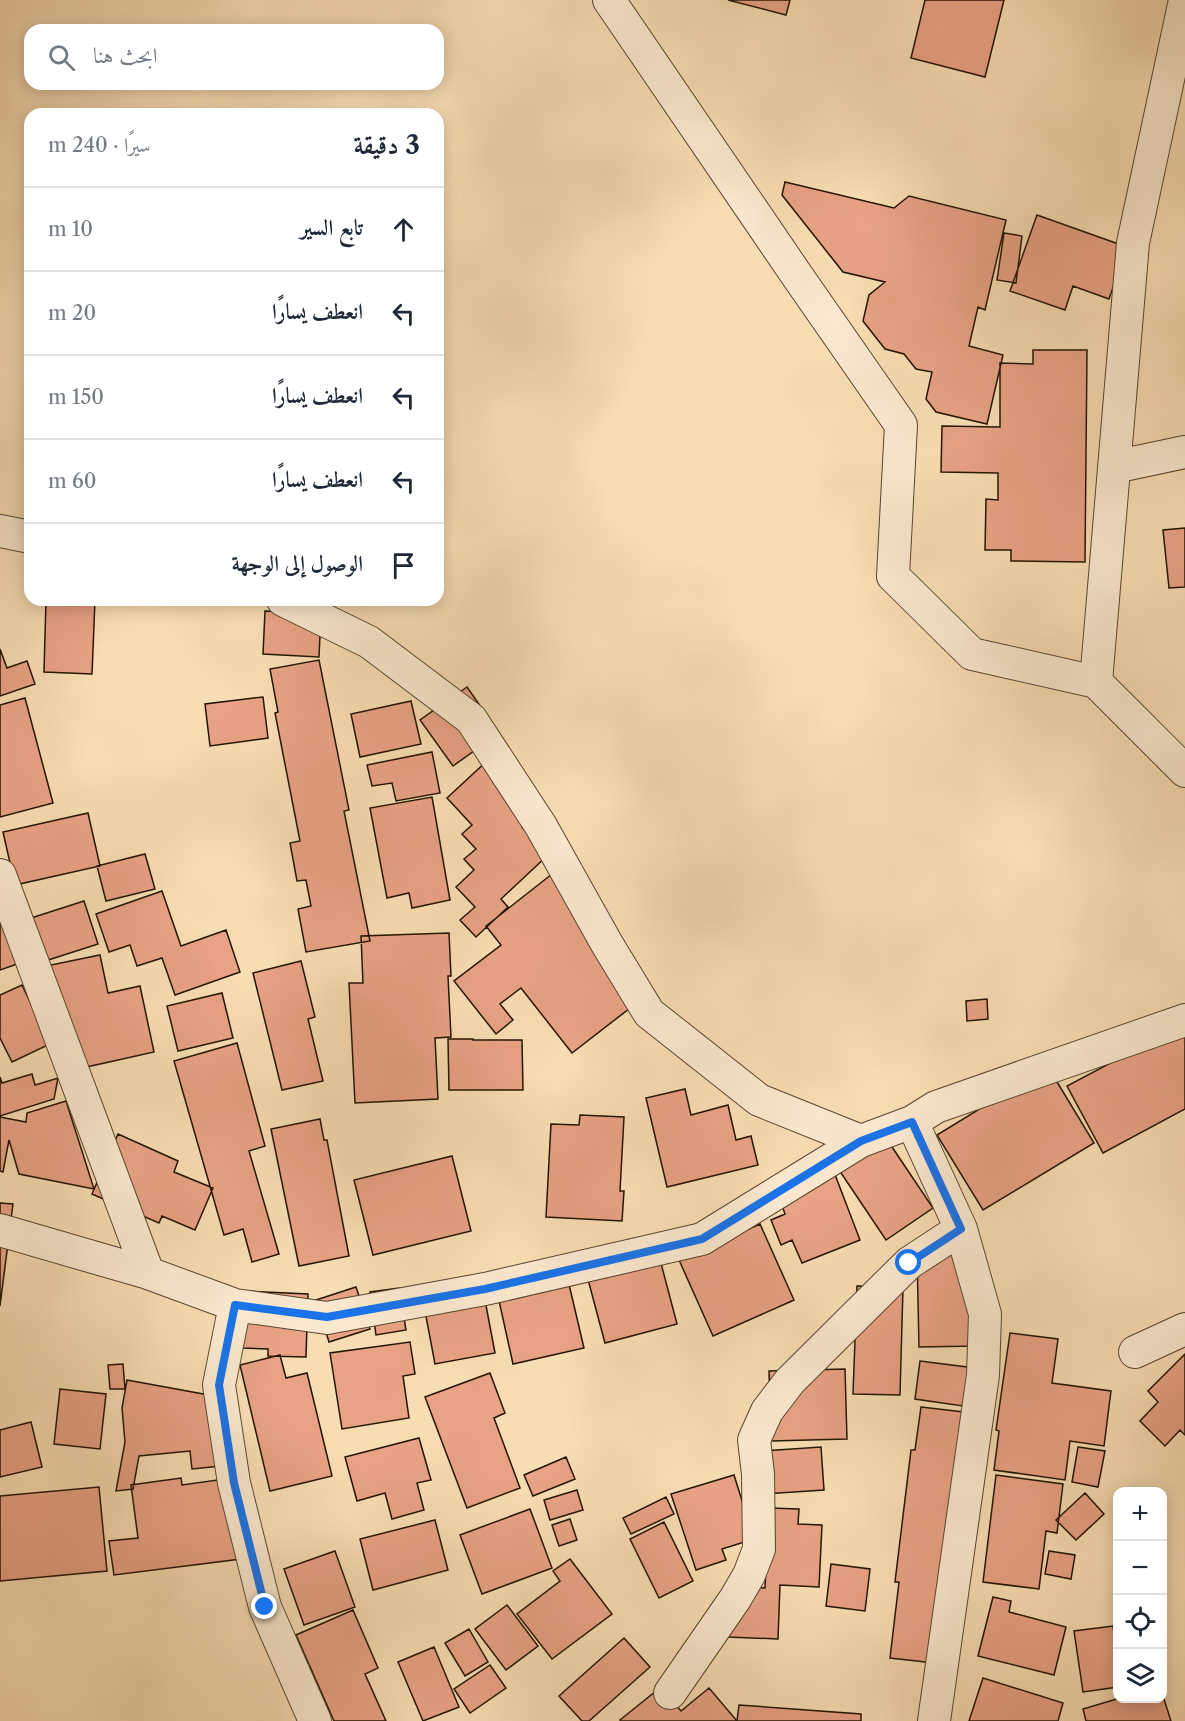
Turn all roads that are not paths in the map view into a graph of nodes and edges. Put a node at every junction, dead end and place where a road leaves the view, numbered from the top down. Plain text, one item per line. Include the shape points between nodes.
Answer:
1 (609, 0) edge
2 (1185, 0) edge
3 (1176, 86) edge
4 (1185, 452) edge
5 (1114, 467) junction
6 (0, 531) edge
7 (24, 536) edge
8 (295, 606) edge
9 (1096, 682) junction
10 (1185, 771) edge
11 (0, 875) edge
12 (1185, 1020) edge
13 (912, 1122) junction
14 (861, 1141) junction
15 (961, 1229) junction
16 (0, 1230) edge
17 (148, 1273) junction
18 (235, 1305) junction
19 (1185, 1329) edge
20 (1136, 1352) dead end
21 (670, 1693) dead end
22 (315, 1721) edge
23 (934, 1721) edge

1 - 9 street via 901,425 893,576 972,654
2 - 3 street
3 - 5 street via 1134,243
4 - 5 street
5 - 9 street
6 - 7 street
8 - 14 street via 369,642 471,719 541,826 649,1013 759,1100
9 - 10 street
11 - 17 street
12 - 13 street via 936,1107
13 - 14 street
13 - 15 street
14 - 18 street via 702,1239 485,1289 327,1317
15 - 21 street via 909,1263 790,1381 767,1411 754,1440 759,1549 735,1599
15 - 23 street via 985,1314 983,1375
16 - 17 street
17 - 18 street
18 - 22 street via 219,1385 234,1483 265,1607
19 - 20 street

